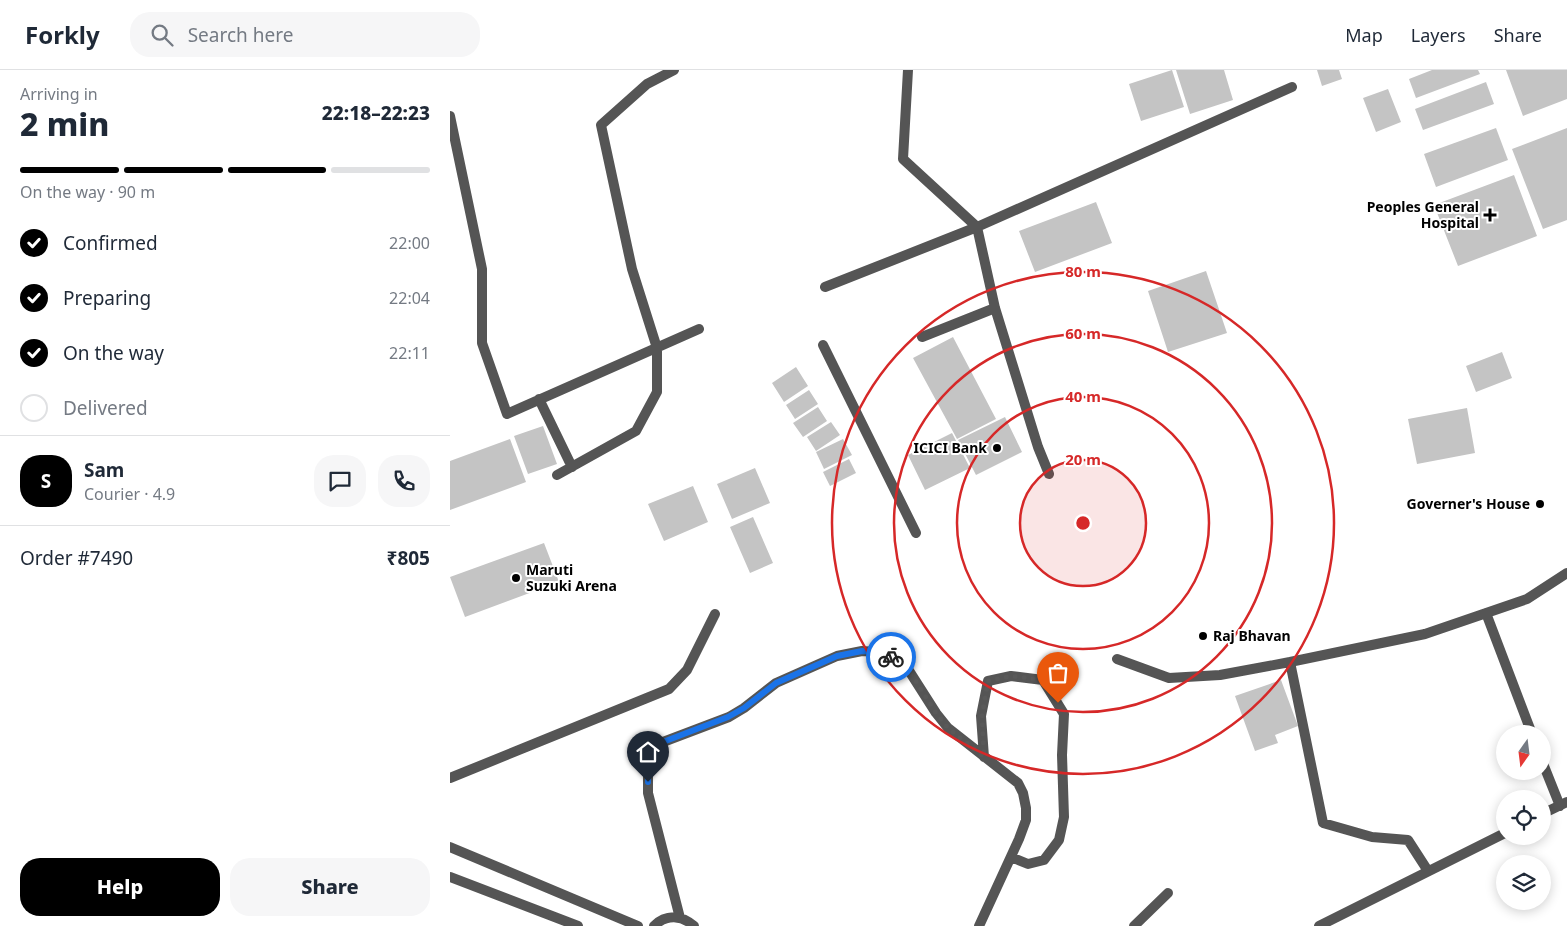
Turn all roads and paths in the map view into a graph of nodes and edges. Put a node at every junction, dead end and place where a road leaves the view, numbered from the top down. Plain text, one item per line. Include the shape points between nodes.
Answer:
1 (674, 70) edge
2 (908, 70) edge
3 (1292, 87) dead end
4 (450, 116) edge
5 (977, 227) junction
6 (826, 287) dead end
7 (995, 308) junction
8 (699, 329) dead end
9 (922, 337) dead end
10 (823, 345) dead end
11 (656, 348) junction
12 (539, 399) junction
13 (572, 467) junction
14 (1049, 474) dead end
15 (558, 475) dead end
16 (916, 532) dead end
17 (1567, 573) edge
18 (1486, 613) junction
19 (715, 614) dead end
20 (1117, 659) dead end
21 (1290, 662) junction
22 (1529, 725) edge
23 (984, 757) junction
24 (450, 778) edge
25 (1551, 779) edge
26 (1563, 804) edge
27 (1551, 810) edge
28 (1496, 837) edge
29 (450, 847) edge
30 (1011, 857) junction
31 (1428, 871) junction
32 (450, 877) edge
33 (1168, 894) dead end
34 (680, 918) junction
35 (578, 926) edge
36 (638, 926) edge
37 (654, 926) edge
38 (694, 926) edge
39 (979, 926) edge
40 (1134, 926) edge
41 (1319, 926) edge

1 - 11 street via 647,84 601,124 632,269
2 - 5 street via 903,159
3 - 5 street
4 - 12 street via 482,269 482,343 506,414
5 - 6 street
5 - 7 street
7 - 9 street
7 - 14 street
8 - 11 street
10 - 16 street
11 - 12 street
11 - 13 street via 658,392 636,431
12 - 13 street
13 - 15 street
17 - 18 street via 1527,599
18 - 21 street via 1425,634
18 - 22 street
19 - 24 street via 687,670 669,689
20 - 21 street via 1169,678 1220,675
21 - 31 street via 1323,823 1372,837 1408,840
23 - 30 street via 1018,783 1022,793 1026,820
23 - 30 street via 982,716 988,681 1011,676 1044,680 1064,714 1064,816 1059,840 1044,860 1028,864
23 - 34 street via 948,728 906,666 891,657 862,651 837,656 776,683 728,717 663,742 652,754 648,793
25 - 26 street
26 - 27 street
28 - 31 street
29 - 36 street
30 - 39 street
31 - 41 street
32 - 35 street
33 - 40 street
34 - 37 street via 671,917
34 - 38 street

